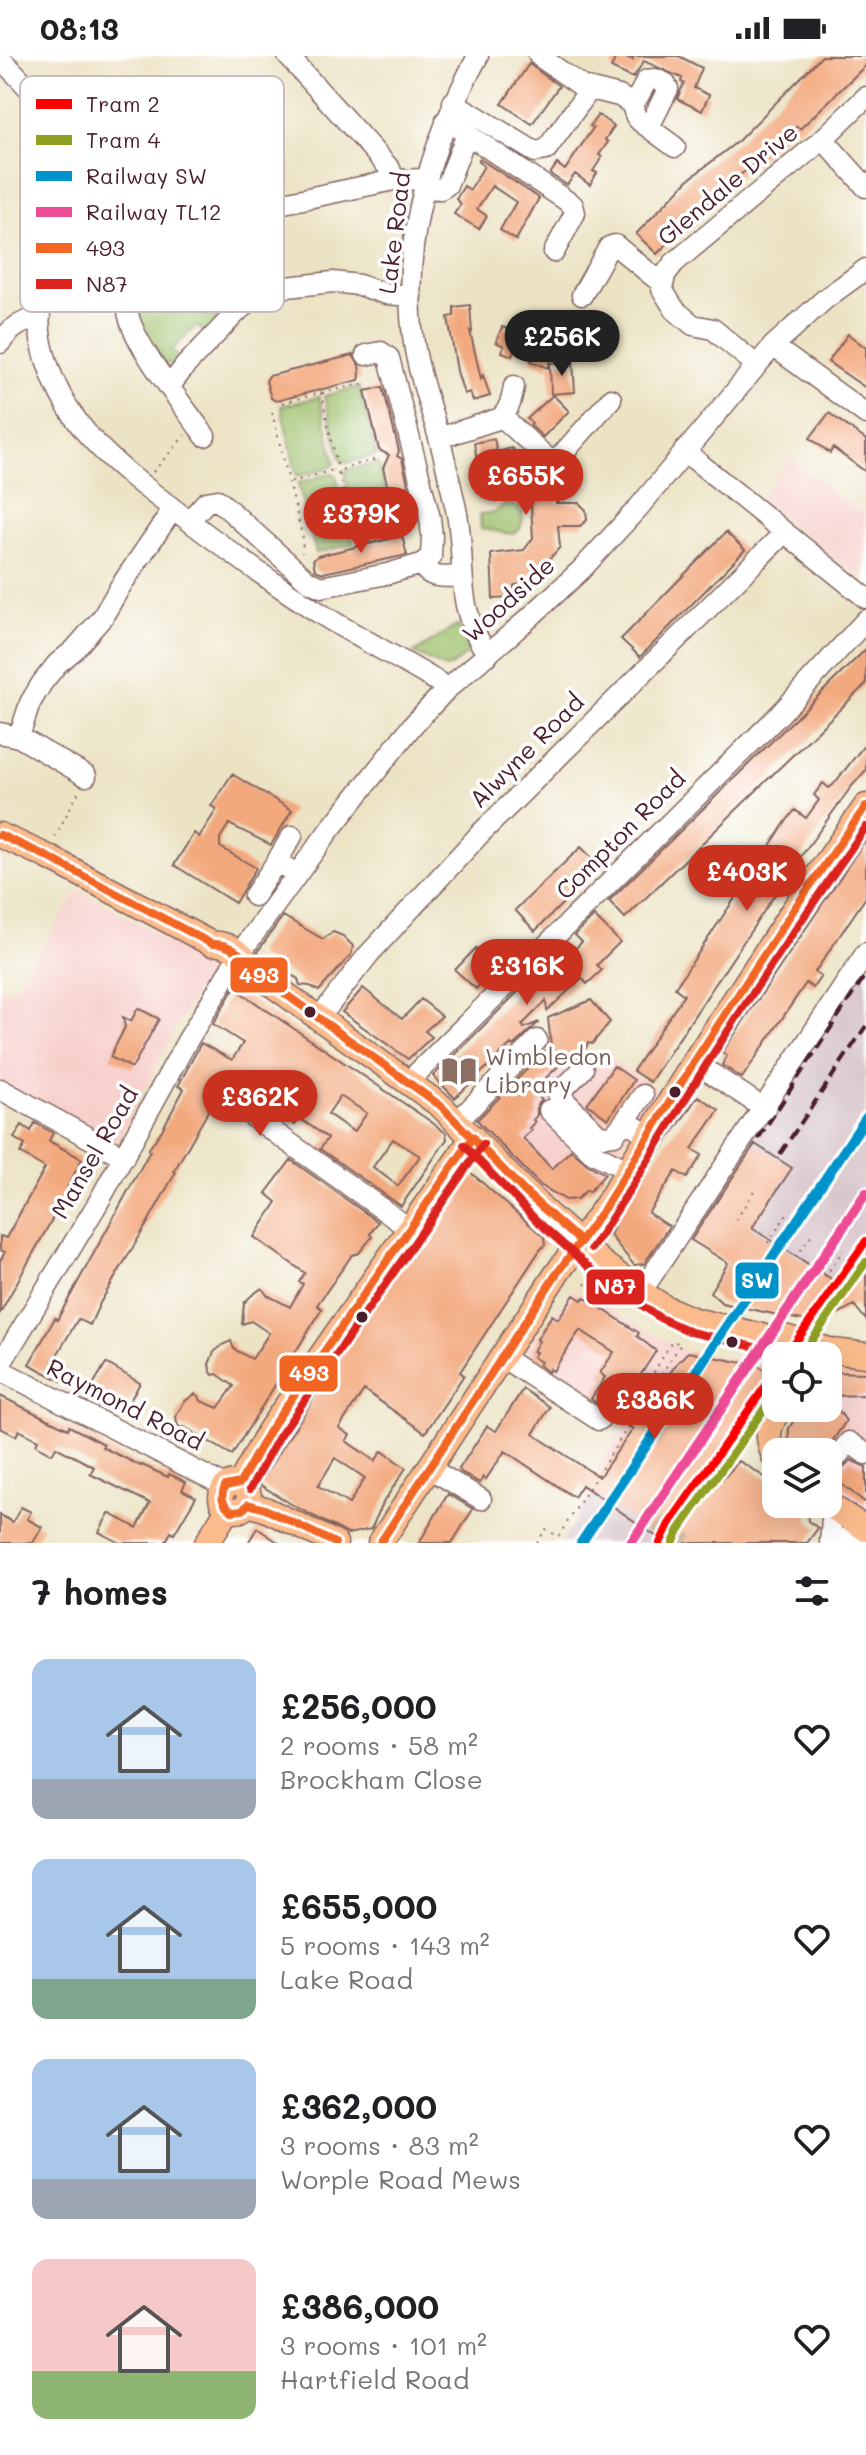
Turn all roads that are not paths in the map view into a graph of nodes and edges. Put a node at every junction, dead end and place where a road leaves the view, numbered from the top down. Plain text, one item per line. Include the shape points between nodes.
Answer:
1 (288, 56) edge
2 (478, 56) edge
3 (539, 56) edge
4 (0, 59) edge
5 (20, 82) edge
6 (583, 87) junction
7 (866, 97) edge
8 (631, 103) junction
9 (450, 111) junction
10 (649, 127) junction
11 (467, 134) junction
12 (823, 139) junction
13 (675, 147) dead end
14 (394, 180) junction
15 (426, 184) junction
16 (866, 187) edge
17 (284, 202) edge
18 (554, 252) dead end
19 (866, 269) edge
20 (664, 281) junction
21 (284, 287) edge
22 (582, 295) dead end
23 (411, 296) junction
24 (40, 312) edge
25 (128, 312) edge
26 (232, 312) edge
27 (238, 312) edge
28 (234, 315) junction
29 (40, 318) junction
30 (0, 343) edge
31 (773, 346) junction
32 (366, 355) dead end
33 (756, 365) junction
34 (170, 386) junction
35 (514, 386) dead end
36 (611, 399) dead end
37 (866, 414) edge
38 (502, 417) junction
39 (201, 430) road end
40 (439, 438) junction
41 (684, 451) junction
42 (181, 515) junction
43 (784, 533) junction
44 (421, 564) junction
45 (462, 576) junction
46 (866, 598) edge
47 (866, 620) edge
48 (488, 655) junction
49 (446, 690) junction
50 (9, 735) edge
51 (79, 766) road end
52 (862, 820) edge
53 (0, 835) edge
54 (292, 836) dead end
55 (277, 861) junction
56 (296, 874) junction
57 (254, 896) dead end
58 (866, 953) edge
59 (239, 961) junction
60 (319, 1018) junction
61 (537, 1040) dead end
62 (694, 1062) junction
63 (583, 1069) dead end
64 (409, 1081) junction
65 (0, 1089) edge
66 (221, 1094) dead end
67 (643, 1095) dead end
68 (765, 1109) junction
69 (549, 1110) dead end
70 (625, 1121) junction
71 (465, 1129) junction
72 (649, 1135) junction
73 (124, 1157) junction
74 (628, 1170) junction
75 (410, 1229) junction
76 (581, 1242) junction
77 (641, 1292) junction
78 (762, 1342) edge
79 (779, 1342) edge
80 (798, 1342) edge
81 (842, 1354) edge
82 (866, 1355) edge
83 (502, 1357) junction
84 (0, 1368) edge
85 (599, 1420) dead end
86 (842, 1451) edge
87 (866, 1454) edge
88 (429, 1468) junction
89 (235, 1496) junction
90 (481, 1499) dead end
91 (842, 1515) edge
92 (831, 1518) edge
93 (866, 1532) edge
94 (207, 1543) edge
95 (335, 1543) edge
96 (380, 1543) edge
97 (832, 1543) edge

1 - 14 street via 390,169
2 - 9 street, Lake Road
3 - 6 street
4 - 5 street
6 - 8 street
6 - 9 street via 585,96 546,150 535,152
7 - 12 street, Glendale Drive
8 - 10 street via 636,117
8 - 10 street via 647,80 665,83 668,89
9 - 11 street
9 - 15 street, Lake Road
10 - 13 street
11 - 15 street via 447,185 441,189
11 - 18 street via 573,205 575,213
12 - 16 street
12 - 20 street, Glendale Drive via 674,263
14 - 15 street
14 - 17 street
15 - 23 street, Lake Road
19 - 31 street, Woodside
20 - 22 street via 615,245
20 - 33 street, Glendale Drive via 662,289 675,310 693,325 713,329
21 - 23 street via 333,282
23 - 40 street, Lake Road via 416,356
24 - 29 street
25 - 34 street via 155,369
26 - 28 street
27 - 28 street
28 - 34 street
29 - 30 street via 22,322
29 - 42 street via 47,362 68,409 99,450
31 - 33 street, Woodside
31 - 37 street
32 - 44 street via 381,352 389,358 395,378 430,518 431,557
33 - 41 street, Woodside
34 - 39 street
35 - 38 street
36 - 38 street via 553,460
38 - 40 street
40 - 45 street, Lake Road via 457,512
41 - 43 street
41 - 48 street, Woodside via 581,570
42 - 44 street via 218,500 321,587
42 - 49 street via 313,609
42 - 50 street via 120,587 102,618 42,683
43 - 46 street
43 - 60 street, Alwyne Road via 479,835 369,954
44 - 45 street via 432,576
45 - 48 street, Lake Road via 470,625
47 - 64 street, Compton Road via 779,715
48 - 49 street, Woodside
49 - 56 street, Woodside
50 - 51 street
52 - 62 main road
53 - 59 main road via 212,944 215,953
54 - 55 street
55 - 56 street
55 - 57 street
56 - 59 street, Woodside
58 - 68 street
59 - 60 main road
59 - 73 street, Mansel Road
60 - 64 main road
61 - 71 street
62 - 68 street
62 - 72 main road
63 - 70 street via 558,1094 598,1134 614,1135
64 - 71 main road
65 - 73 street
66 - 75 street
67 - 70 street
68 - 77 street
69 - 74 street via 593,1153
70 - 72 street
71 - 75 main road
71 - 76 main road
72 - 74 main road
73 - 84 street, Mansel Road
74 - 76 main road
75 - 89 main road via 269,1431
76 - 77 main road
76 - 83 main road
77 - 78 main road via 694,1320
79 - 80 main road via 781,1336
81 - 82 main road
83 - 85 street
83 - 88 main road
84 - 89 street, Raymond Road
86 - 87 street via 849,1442
88 - 90 street
88 - 96 main road
89 - 94 main road
89 - 95 main road
91 - 93 main road
92 - 97 street
93 - 97 street

